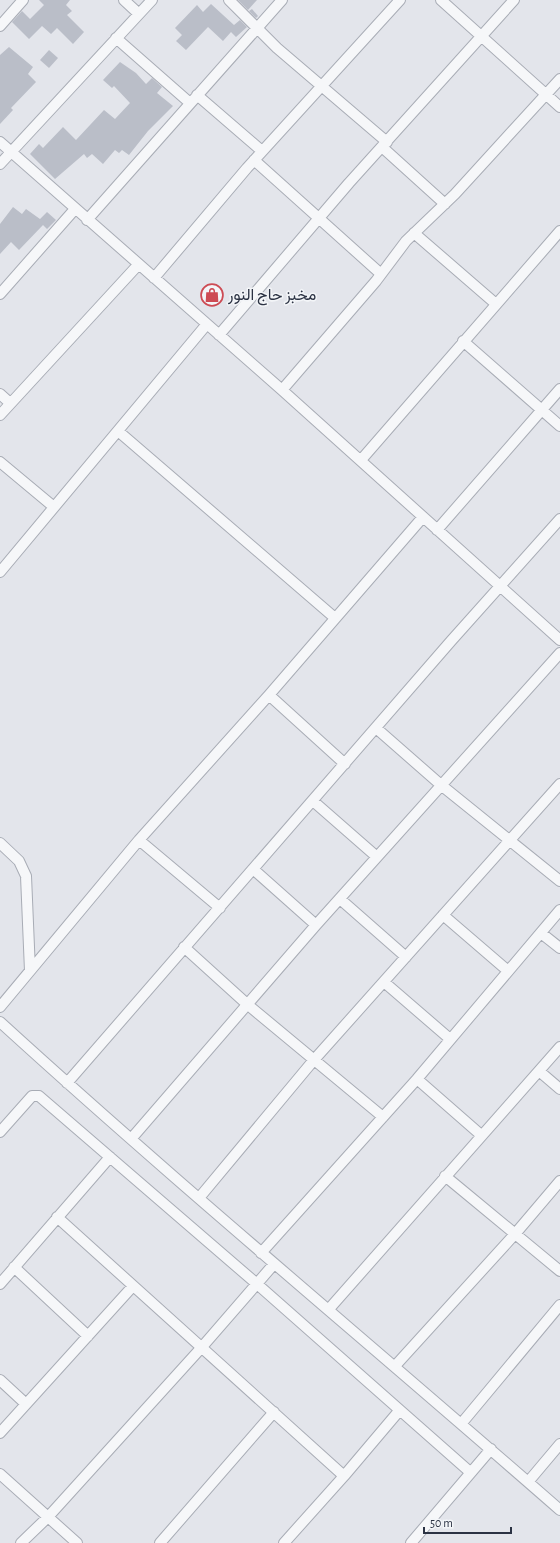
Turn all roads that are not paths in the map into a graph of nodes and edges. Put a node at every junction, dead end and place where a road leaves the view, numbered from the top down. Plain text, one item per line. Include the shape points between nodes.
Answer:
1 (23, 0) edge
2 (124, 0) edge
3 (152, 0) edge
4 (229, 0) edge
5 (282, 0) edge
6 (400, 0) edge
7 (441, 0) edge
8 (514, 0) edge
9 (139, 14) junction
10 (0, 26) edge
11 (258, 29) junction
12 (482, 37) junction
13 (116, 38) junction
14 (560, 79) edge
15 (322, 85) junction
16 (547, 94) junction
17 (197, 95) junction
18 (190, 103) junction
19 (560, 106) edge
20 (0, 142) edge
21 (385, 145) junction
22 (262, 151) junction
23 (11, 152) junction
24 (254, 160) junction
25 (0, 164) edge
26 (445, 204) junction
27 (75, 209) junction
28 (319, 218) junction
29 (87, 220) junction
30 (560, 232) edge
31 (414, 233) junction
32 (138, 265) junction
33 (382, 274) junction
34 (154, 278) junction
35 (0, 294) edge
36 (496, 304) junction
37 (207, 324) junction
38 (219, 335) junction
39 (464, 341) junction
40 (560, 389) edge
41 (282, 390) junction
42 (0, 394) edge
43 (10, 403) junction
44 (542, 410) junction
45 (0, 415) edge
46 (560, 426) edge
47 (118, 431) junction
48 (361, 460) junction
49 (0, 462) edge
50 (54, 507) junction
51 (423, 517) junction
52 (560, 519) edge
53 (437, 530) junction
54 (0, 572) edge
55 (499, 586) junction
56 (335, 618) junction
57 (560, 640) edge
58 (560, 654) edge
59 (269, 695) junction
60 (376, 728) junction
61 (344, 764) junction
62 (560, 784) edge
63 (441, 785) junction
64 (313, 801) junction
65 (139, 840) junction
66 (510, 841) junction
67 (0, 843) edge
68 (377, 857) junction
69 (252, 869) junction
70 (560, 881) edge
71 (340, 899) junction
72 (220, 908) junction
73 (560, 910) edge
74 (443, 915) junction
75 (316, 925) junction
76 (541, 933) junction
77 (184, 947) junction
78 (560, 948) edge
79 (406, 957) junction
80 (30, 971) junction
81 (508, 972) junction
82 (384, 982) junction
83 (248, 1005) junction
84 (0, 1008) edge
85 (0, 1022) edge
86 (450, 1039) junction
87 (560, 1047) edge
88 (313, 1061) junction
89 (539, 1071) junction
90 (417, 1079) junction
91 (67, 1082) junction
92 (560, 1089) edge
93 (383, 1117) junction
94 (0, 1132) edge
95 (481, 1135) junction
96 (131, 1139) junction
97 (110, 1157) junction
98 (445, 1176) junction
99 (560, 1180) edge
100 (199, 1198) junction
101 (57, 1217) junction
102 (515, 1234) junction
103 (261, 1253) junction
104 (274, 1264) junction
105 (14, 1267) junction
106 (560, 1271) edge
107 (0, 1284) edge
108 (257, 1284) junction
109 (133, 1286) junction
110 (560, 1305) edge
111 (329, 1309) junction
112 (88, 1336) junction
113 (202, 1347) junction
114 (395, 1366) junction
115 (0, 1380) edge
116 (26, 1404) junction
117 (399, 1411) junction
118 (274, 1412) junction
119 (461, 1424) junction
120 (0, 1433) edge
121 (560, 1444) edge
122 (491, 1449) junction
123 (470, 1472) junction
124 (0, 1474) edge
125 (344, 1476) junction
126 (528, 1482) junction
127 (560, 1510) edge
128 (48, 1517) junction
129 (22, 1543) edge
130 (77, 1543) edge
131 (160, 1543) edge
132 (284, 1543) edge
133 (411, 1543) edge

1 - 10 street
2 - 9 street
3 - 9 street
4 - 11 street
5 - 11 street
6 - 15 street
7 - 12 street
8 - 12 street
9 - 13 street
11 - 15 street
11 - 17 street
12 - 16 street
12 - 21 street
13 - 18 street
13 - 23 street
14 - 16 street
15 - 21 street
15 - 22 street
16 - 19 street
16 - 26 street
17 - 18 street
17 - 22 street
18 - 29 street
20 - 23 street
21 - 26 street
21 - 28 street
22 - 24 street
23 - 25 street
23 - 27 street
24 - 28 street
24 - 34 street
26 - 31 street
27 - 29 street
27 - 35 street
28 - 33 street
28 - 38 street
29 - 32 street
30 - 36 street
31 - 33 street
31 - 36 street
32 - 34 street
32 - 43 street
33 - 41 street
34 - 37 street
36 - 39 street
37 - 38 street
37 - 47 street
38 - 41 street
39 - 44 street
39 - 48 street
40 - 44 street
41 - 48 street
42 - 43 street
43 - 45 street
44 - 46 street
44 - 53 street
47 - 50 street
47 - 56 street
48 - 51 street
49 - 50 street
50 - 54 street
51 - 53 street
51 - 56 street
52 - 55 street
53 - 55 street
55 - 57 street
55 - 60 street
56 - 59 street
58 - 63 street
59 - 61 street
59 - 65 street
60 - 61 street
60 - 63 street
61 - 64 street
62 - 66 street
63 - 66 street
63 - 68 street
64 - 68 street
64 - 69 street
65 - 72 street
65 - 80 street
66 - 70 street
66 - 74 street
67 - 80 street via 18,862 26,876
68 - 71 street
69 - 72 street
69 - 75 street
71 - 75 street
71 - 79 street
72 - 77 street
73 - 76 street
74 - 79 street
74 - 81 street
75 - 83 street
76 - 78 street
76 - 81 street
77 - 83 street
77 - 91 street
79 - 82 street
80 - 84 street
81 - 86 street
82 - 86 street
82 - 88 street
83 - 88 street
83 - 96 street
85 - 91 street
86 - 90 street
87 - 89 street
88 - 93 street
88 - 100 street
89 - 92 street
89 - 95 street
90 - 93 street
90 - 95 street
91 - 96 street
93 - 103 street
94 - 97 street via 32,1096 36,1095
95 - 98 street
96 - 100 street
97 - 101 street
97 - 108 street
98 - 102 street
98 - 111 street
99 - 102 street
100 - 103 street
101 - 105 street
101 - 109 street
102 - 106 street
102 - 114 street
103 - 104 street
104 - 108 street
104 - 111 street
105 - 107 street
105 - 112 street
108 - 113 street
108 - 117 street
109 - 112 street
109 - 113 street
110 - 119 street
111 - 114 street
112 - 116 street
113 - 118 street
113 - 128 street
114 - 119 street
115 - 116 street
116 - 120 street
117 - 123 street
117 - 125 street
118 - 125 street
118 - 131 street
119 - 122 street
121 - 126 street
122 - 123 street
122 - 126 street
123 - 133 street
124 - 128 street
125 - 132 street
126 - 127 street
128 - 129 street
128 - 130 street

